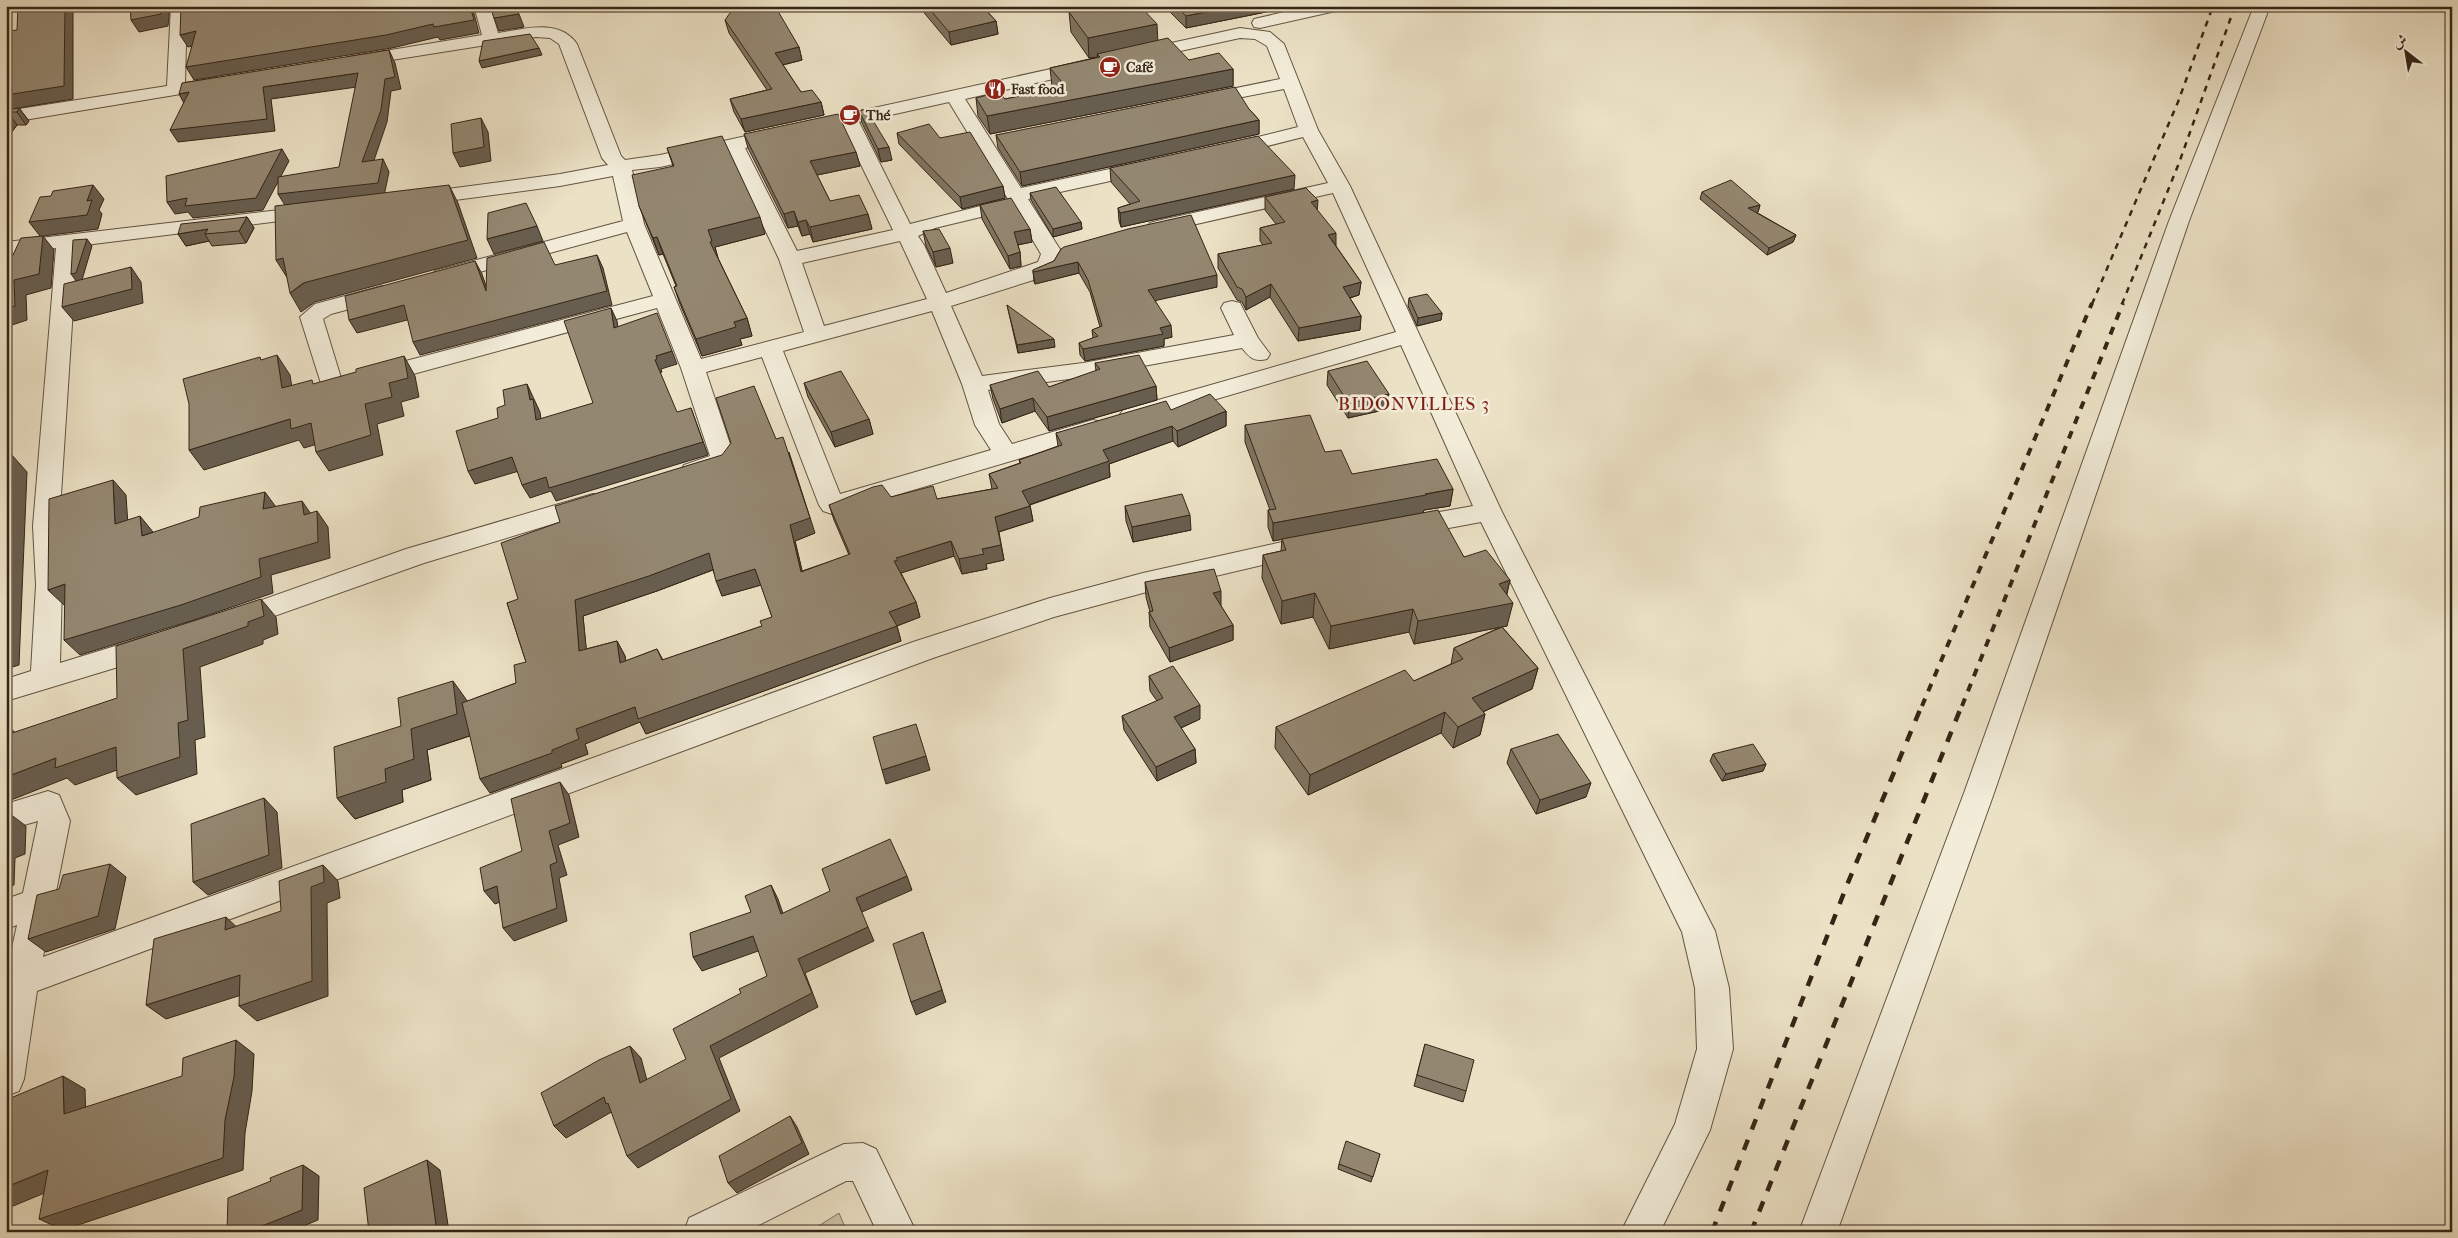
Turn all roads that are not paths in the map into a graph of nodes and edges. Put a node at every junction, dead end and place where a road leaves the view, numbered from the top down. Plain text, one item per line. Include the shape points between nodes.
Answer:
1 (179, 6) edge
2 (482, 6) edge
3 (1252, 6) edge
4 (1334, 6) edge
5 (2262, 6) edge
6 (1264, 30) junction
7 (492, 40) junction
8 (334, 64) edge
9 (235, 80) edge
10 (1290, 82) junction
11 (176, 89) junction
12 (954, 95) junction
13 (1185, 103) edge
14 (6, 117) edge
15 (848, 119) junction
16 (1309, 130) junction
17 (734, 144) junction
18 (1208, 154) edge
19 (1170, 163) edge
20 (622, 167) junction
21 (1340, 186) junction
22 (1019, 198) junction
23 (403, 201) edge
24 (334, 209) edge
25 (634, 224) junction
26 (1134, 232) edge
27 (905, 234) junction
28 (67, 240) junction
29 (6, 248) edge
30 (790, 260) junction
31 (427, 281) edge
32 (399, 288) edge
33 (663, 300) junction
34 (938, 303) junction
35 (1232, 308) dead end
36 (816, 335) junction
37 (1408, 336) junction
38 (1248, 340) junction
39 (770, 347) junction
40 (693, 368) junction
41 (1273, 374) junction
42 (974, 384) junction
43 (1006, 454) junction
44 (670, 478) edge
45 (614, 496) edge
46 (1489, 512) junction
47 (1384, 530) edge
48 (1327, 542) edge
49 (211, 628) edge
50 (173, 640) edge
51 (45, 679) junction
52 (6, 690) edge
53 (6, 817) edge
54 (38, 903) junction
55 (6, 914) edge
56 (22, 981) junction
57 (6, 1079) edge
58 (703, 1232) edge
59 (897, 1232) edge
60 (1640, 1232) edge
61 (1818, 1232) edge

1 - 11 street
2 - 7 street
3 - 6 street
4 - 6 street
5 - 61 street via 2179,221 1979,793
6 - 10 street via 1276,44
6 - 12 street
7 - 8 street
7 - 20 street via 536,32 554,32 564,38 612,158
9 - 11 street
10 - 13 street
10 - 16 street
11 - 14 street
12 - 15 street
12 - 22 street via 995,141
15 - 17 street
15 - 27 street
16 - 18 street
16 - 21 street
17 - 20 street
17 - 30 street
19 - 22 street
20 - 23 street via 560,180
20 - 25 street
21 - 26 street
21 - 37 street
22 - 27 street via 928,224
22 - 34 street via 1061,251 1047,266 1032,273
24 - 28 street
25 - 31 street
25 - 33 street
27 - 30 street
27 - 34 street via 914,245
28 - 29 street
28 - 51 street via 46,526 49,585
30 - 36 street
32 - 33 street via 323,309 311,317 332,388
33 - 40 street
34 - 36 street
34 - 42 street
35 - 38 street
36 - 39 street
37 - 41 street
37 - 46 street
38 - 41 street
38 - 42 street via 1082,370
39 - 40 street
39 - 43 street via 832,505
40 - 44 street via 723,459
41 - 43 street
42 - 43 street via 987,425
45 - 49 street via 415,556
46 - 47 street
46 - 60 street via 1698,931 1712,988 1714,1049 1692,1130
48 - 56 street via 1124,588 1050,608 923,650
50 - 51 street
51 - 52 street
53 - 54 street via 48,804 54,821
54 - 55 street
54 - 56 street
56 - 57 street
58 - 59 street via 844,1163 863,1162

